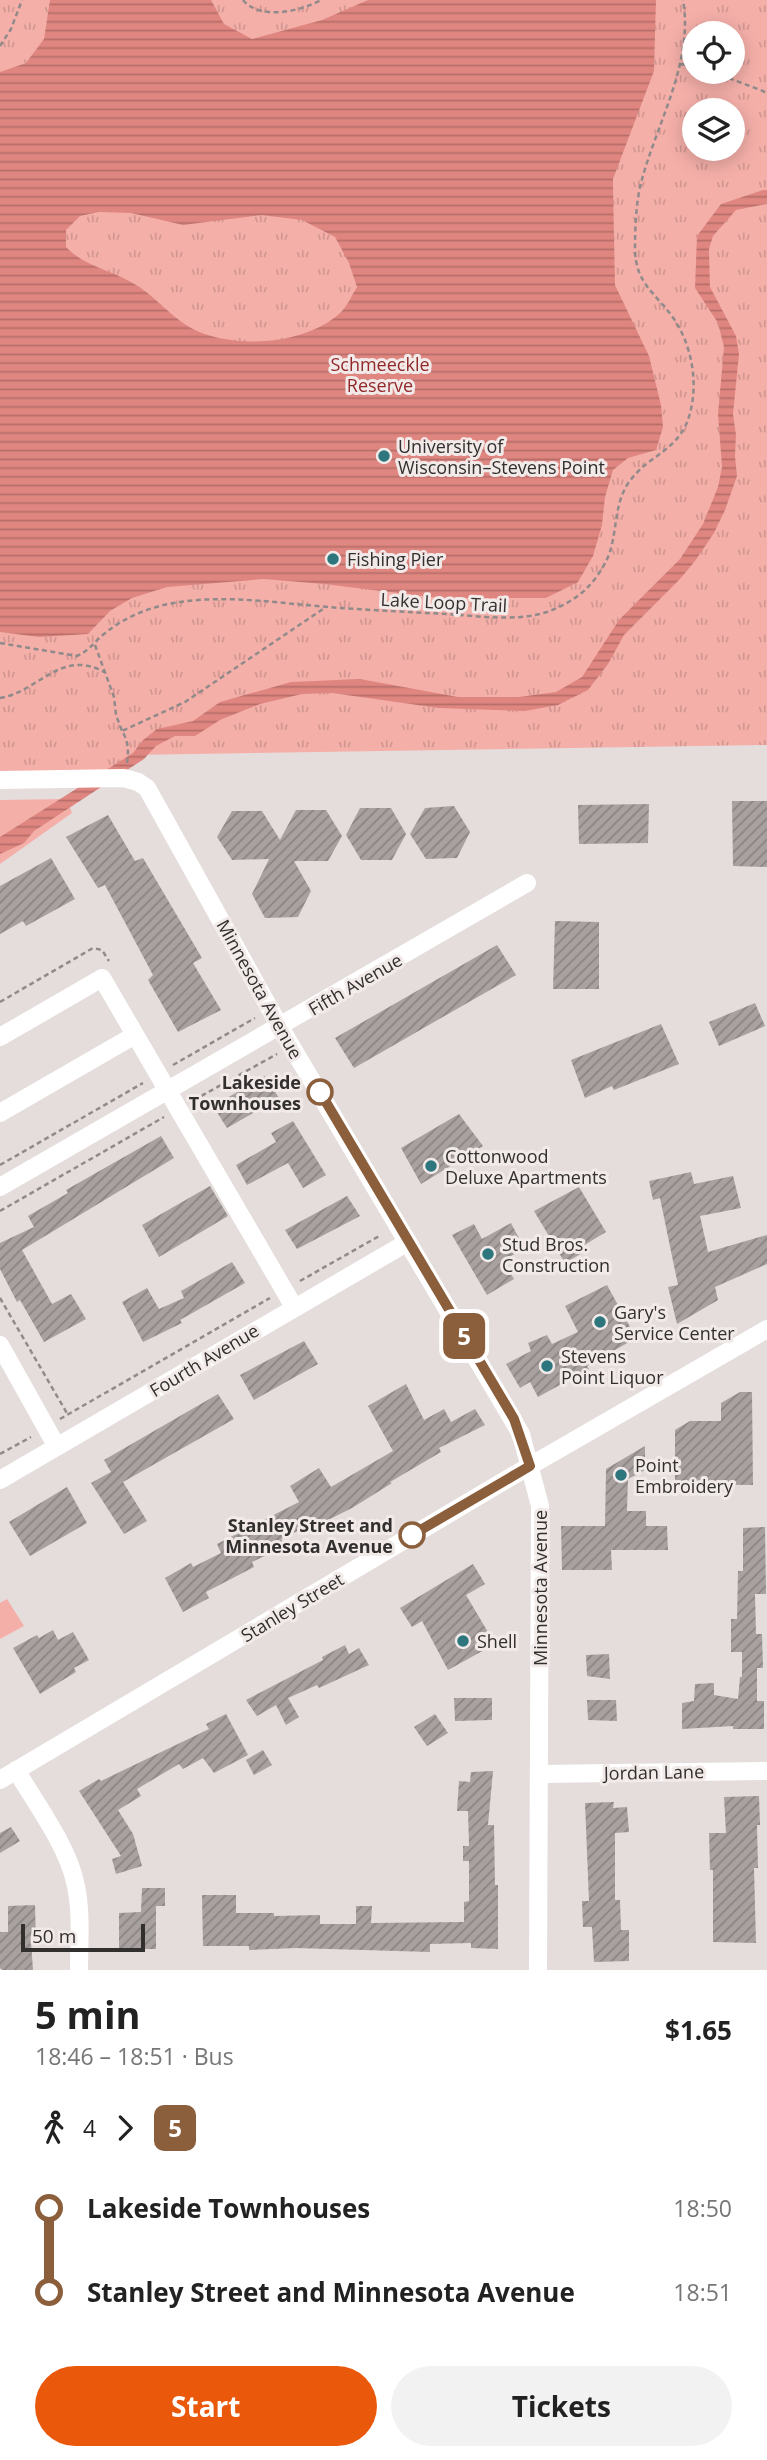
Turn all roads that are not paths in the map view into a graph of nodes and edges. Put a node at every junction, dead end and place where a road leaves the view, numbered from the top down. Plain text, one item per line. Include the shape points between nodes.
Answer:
1 (0, 780) edge
2 (527, 883) dead end
3 (280, 1027) junction
4 (135, 1035) junction
5 (0, 1037) edge
6 (168, 1091) junction
7 (0, 1113) edge
8 (0, 1187) edge
9 (408, 1242) junction
10 (293, 1307) junction
11 (767, 1329) edge
12 (0, 1345) edge
13 (57, 1447) junction
14 (530, 1466) junction
15 (0, 1480) edge
16 (16, 1770) junction
17 (767, 1771) edge
18 (540, 1774) junction
19 (0, 1780) edge
20 (79, 1970) edge
21 (538, 1970) edge

1 - 3 street, Minnesota Avenue via 124,778 147,788
2 - 3 street, Fifth Avenue
3 - 6 street, Fifth Avenue
3 - 9 street, Minnesota Avenue
4 - 5 street via 102,978
4 - 6 street
4 - 7 street
6 - 8 street, Fifth Avenue
6 - 10 street
9 - 10 street, Fourth Avenue
9 - 14 street, Minnesota Avenue via 514,1419
10 - 13 street, Fourth Avenue
11 - 14 street, Stanley Street
12 - 13 street
13 - 15 street, Fourth Avenue
14 - 16 street, Stanley Street
14 - 18 street, Minnesota Avenue via 540,1506
16 - 19 street, Stanley Street
16 - 20 street via 75,1880
17 - 18 street, Jordan Lane
18 - 21 street, Minnesota Avenue

